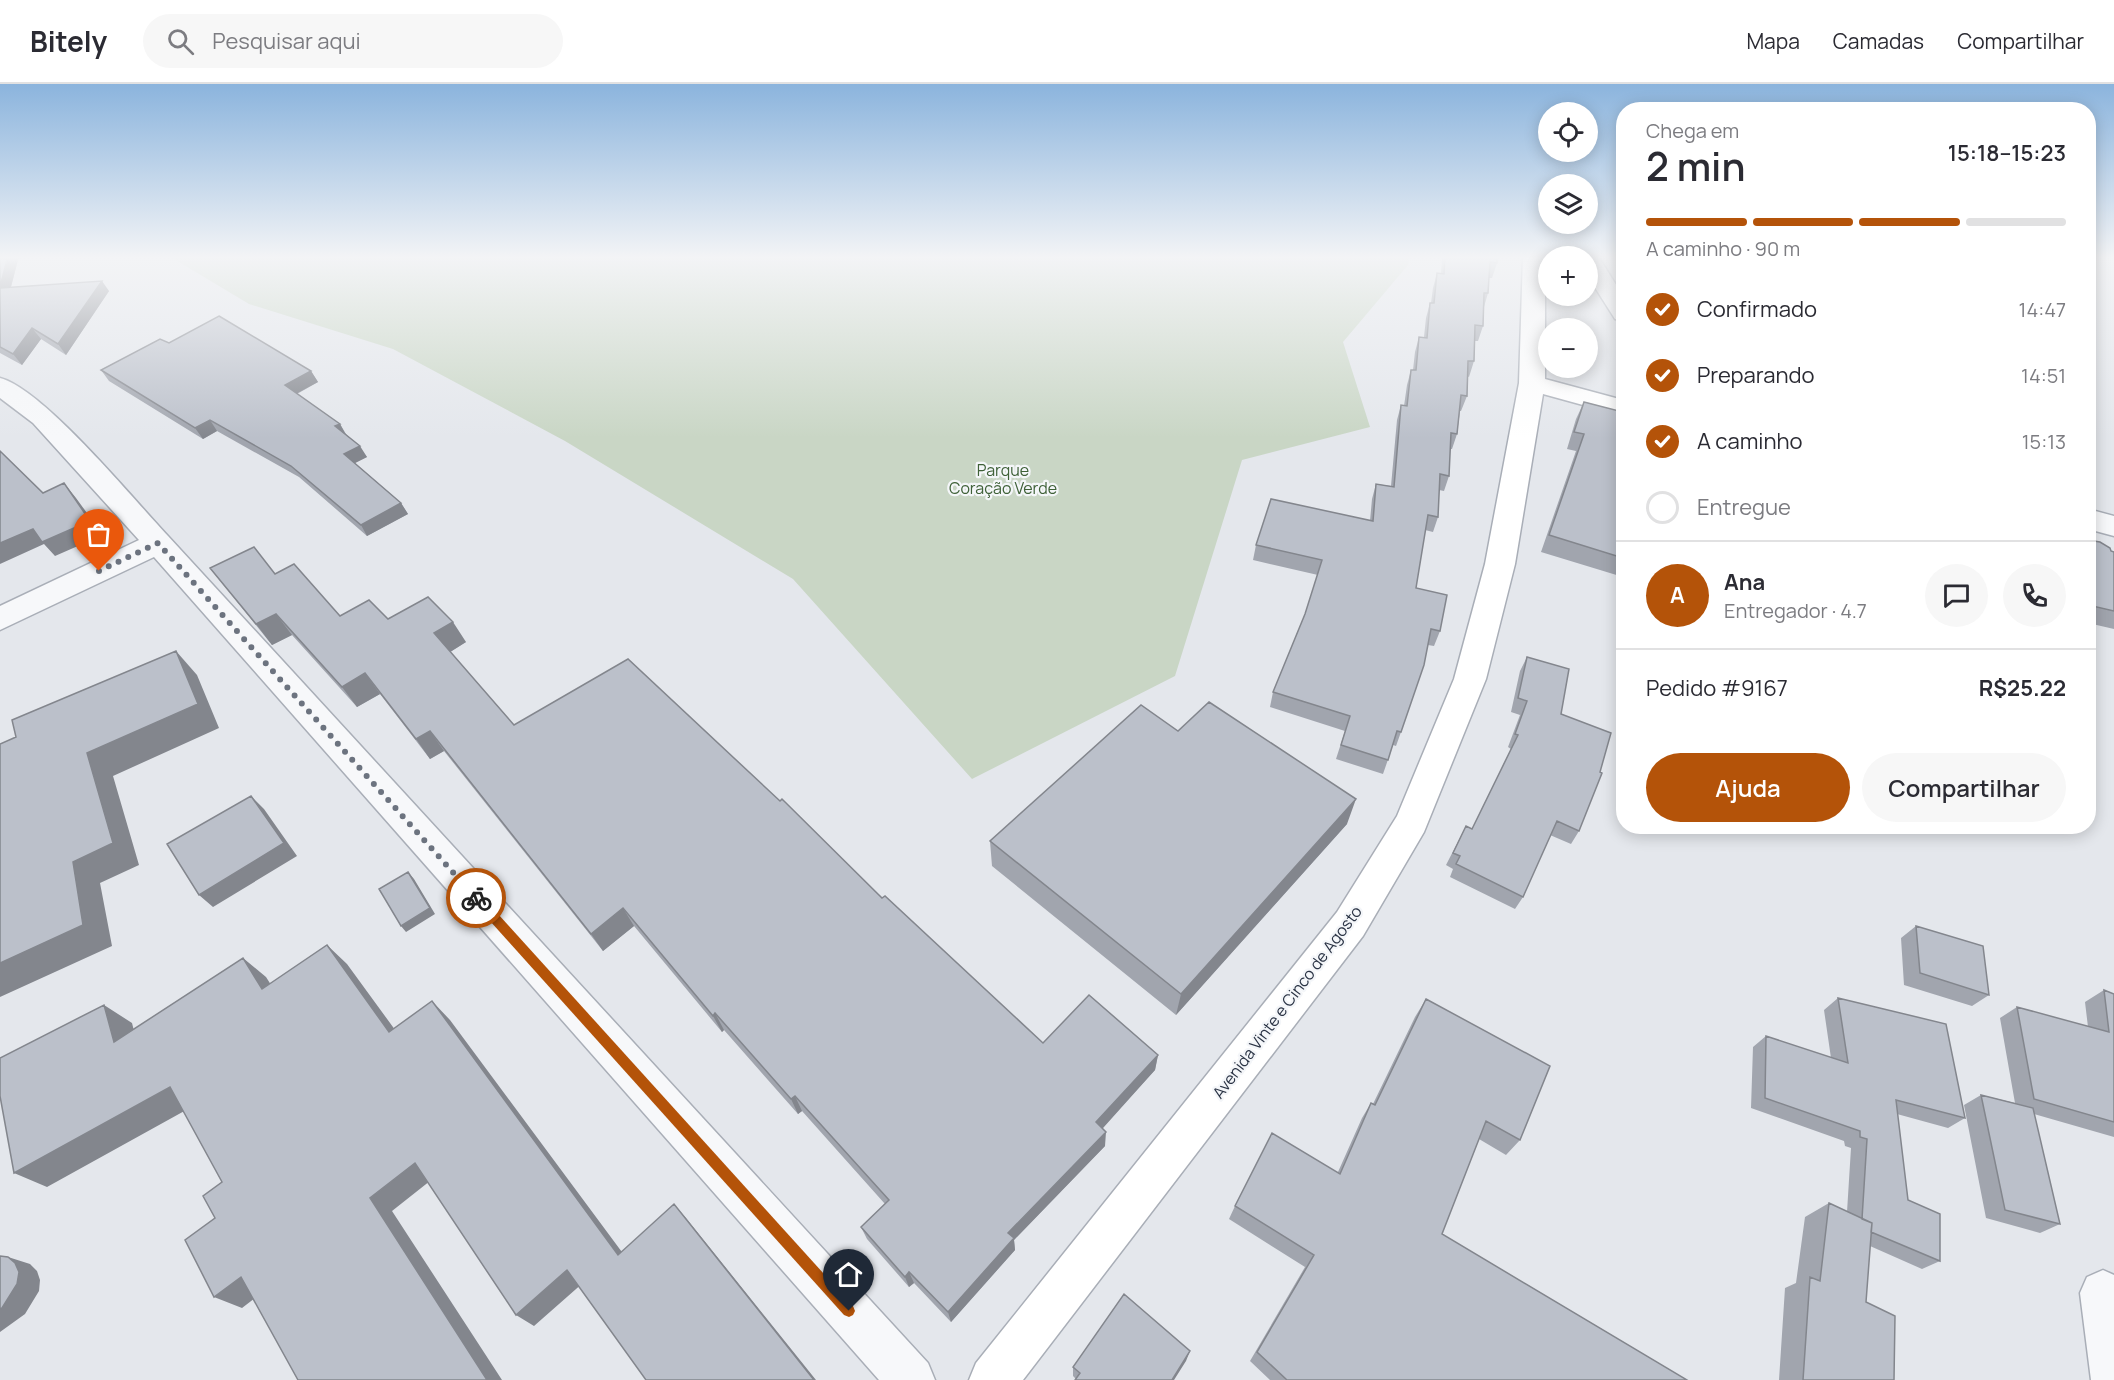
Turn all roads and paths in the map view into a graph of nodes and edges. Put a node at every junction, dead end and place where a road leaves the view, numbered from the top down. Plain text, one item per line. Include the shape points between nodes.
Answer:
1 (1533, 316) edge
2 (1532, 383) junction
3 (0, 386) edge
4 (1616, 406) edge
5 (2096, 521) edge
6 (2114, 526) edge
7 (158, 543) junction
8 (0, 619) edge
9 (2103, 1293) dead end
10 (2114, 1377) edge
11 (911, 1380) edge
12 (993, 1380) edge

1 - 2 main road, Avenida Vinte e Cinco de Agosto
2 - 4 main road
2 - 12 main road, Avenida Vinte e Cinco de Agosto via 1500,564 1470,679 1412,822 1350,924
3 - 7 street via 42,417
5 - 6 street
7 - 8 street
7 - 11 street
9 - 10 street

